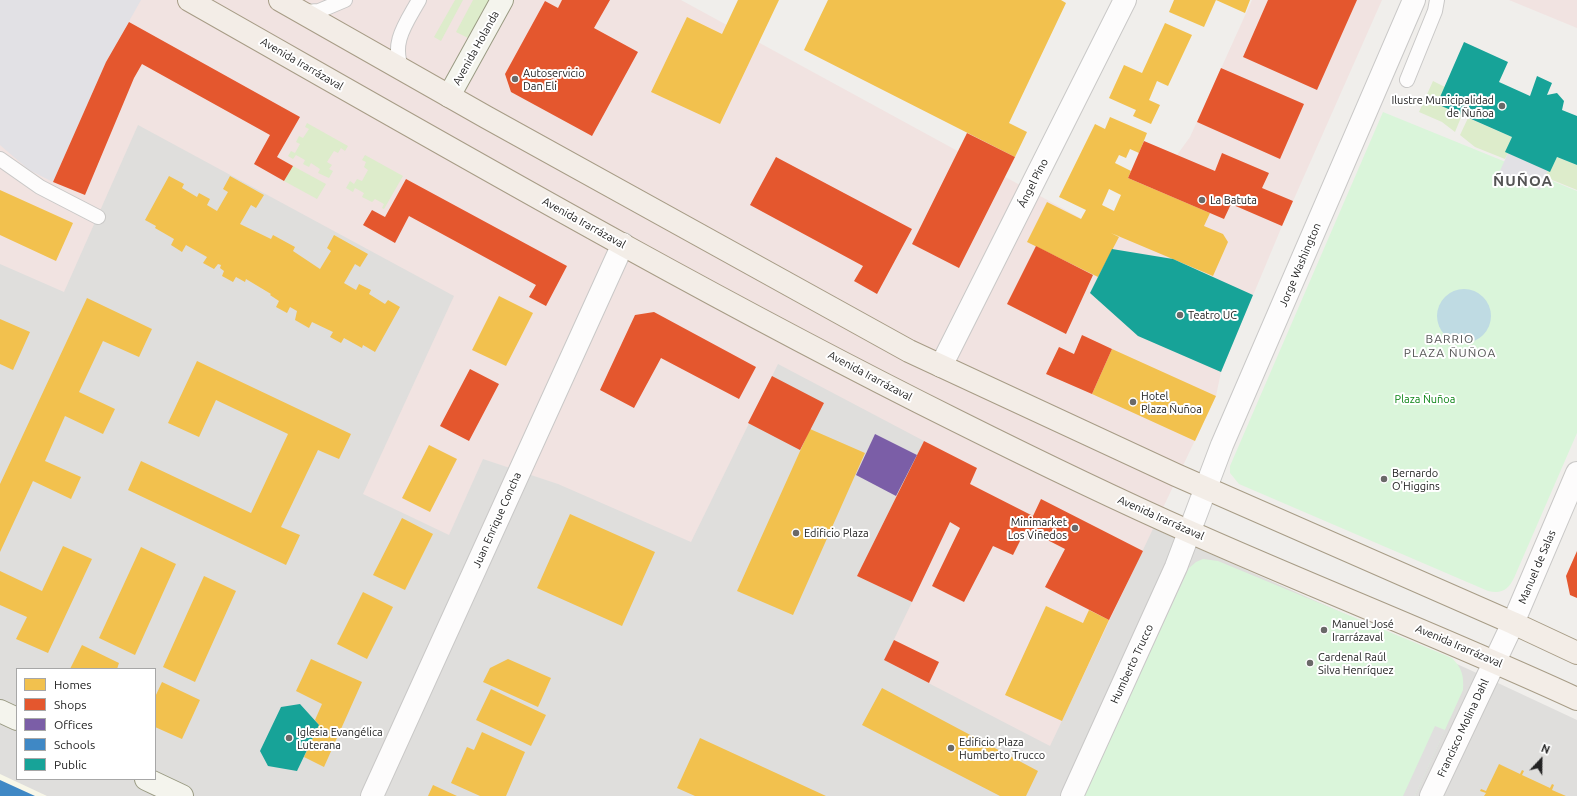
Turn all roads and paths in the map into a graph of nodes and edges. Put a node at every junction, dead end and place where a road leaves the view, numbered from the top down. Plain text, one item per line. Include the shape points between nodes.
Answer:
1 (189, 0) edge
2 (280, 0) edge
3 (345, 0) edge
4 (419, 0) edge
5 (502, 0) edge
6 (1125, 0) edge
7 (1414, 0) edge
8 (1437, 0) edge
9 (300, 12) junction
10 (403, 70) junction
11 (1407, 80) dead end
12 (449, 96) junction
13 (0, 159) edge
14 (98, 217) dead end
15 (623, 244) junction
16 (941, 366) junction
17 (1577, 472) edge
18 (1206, 489) junction
19 (1190, 532) junction
20 (1513, 623) junction
21 (1577, 653) edge
22 (1495, 661) junction
23 (1577, 699) edge
24 (0, 711) edge
25 (16, 719) edge
26 (148, 780) edge
27 (182, 796) edge
28 (372, 796) edge
29 (1072, 796) edge
30 (1432, 796) edge

1 - 15 main road, Avenida Irarrázaval
2 - 9 main road
3 - 9 lane via 319,11
4 - 10 lane via 398,40 398,59
5 - 12 street, Avenida Holanda
6 - 16 street, Ángel Pino
7 - 18 street, Jorge Washington via 1225,438
8 - 11 lane
9 - 10 main road
10 - 12 main road
12 - 16 main road via 861,325
13 - 14 lane via 40,187
15 - 19 main road, Avenida Irarrázaval via 959,422
15 - 28 street, Juan Enrique Concha
16 - 18 main road
17 - 20 street, Manuel de Salas
18 - 19 street, Jorge Washington
18 - 20 main road
19 - 22 main road, Avenida Irarrázaval
19 - 29 street, Humberto Trucco
20 - 21 main road
20 - 22 street, Manuel de Salas
22 - 23 main road, Avenida Irarrázaval
22 - 30 street, Francisco Molina Dahl
24 - 25 street
26 - 27 street

